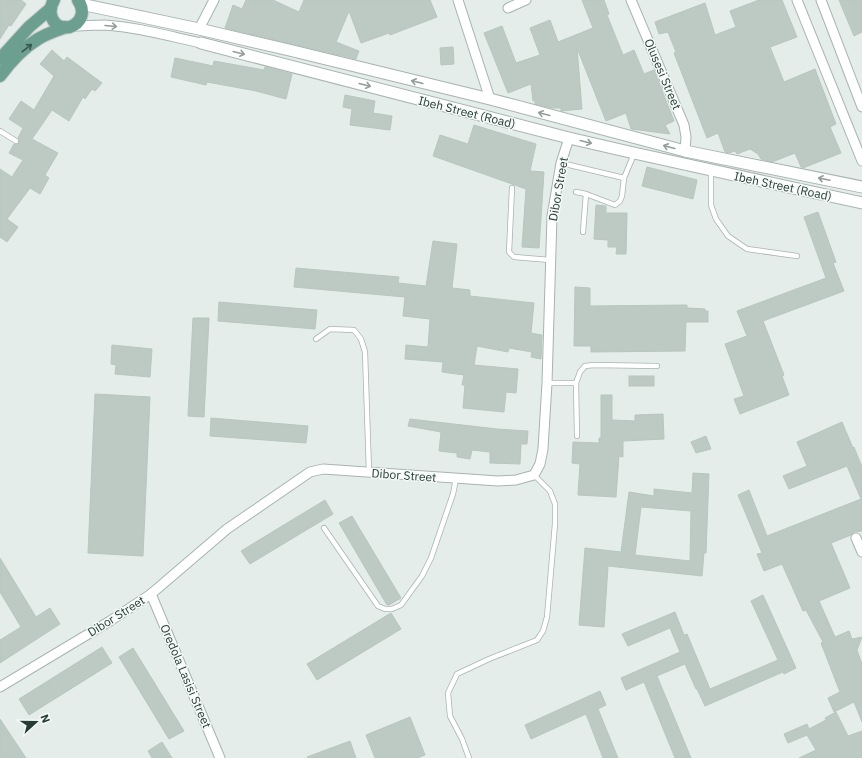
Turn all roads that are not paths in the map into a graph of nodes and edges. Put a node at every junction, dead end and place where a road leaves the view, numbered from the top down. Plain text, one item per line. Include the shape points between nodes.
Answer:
1 (214, 0) edge
2 (458, 0) edge
3 (526, 0) edge
4 (797, 0) edge
5 (821, 0) edge
6 (79, 1) edge
7 (634, 1) edge
8 (52, 4) edge
9 (508, 8) dead end
10 (69, 27) junction
11 (199, 29) junction
12 (202, 43) joint
13 (0, 59) edge
14 (0, 76) edge
15 (490, 99) junction
16 (862, 107) edge
17 (0, 131) edge
18 (569, 138) junction
19 (16, 141) dead end
20 (684, 151) junction
21 (634, 153) junction
22 (862, 161) edge
23 (561, 162) junction
24 (711, 170) junction
25 (624, 178) junction
26 (862, 187) edge
27 (512, 188) dead end
28 (576, 192) dead end
29 (586, 194) junction
30 (862, 204) edge
31 (582, 232) dead end
32 (797, 256) dead end
33 (550, 260) junction
34 (316, 339) dead end
35 (657, 366) dead end
36 (547, 383) junction
37 (576, 383) junction
38 (577, 436) dead end
39 (369, 472) junction
40 (534, 475) junction
41 (456, 478) junction
42 (324, 528) dead end
43 (856, 538) dead end
44 (862, 552) edge
45 (151, 594) junction
46 (0, 687) edge
47 (220, 758) edge
48 (469, 758) edge

1 - 11 street
2 - 15 street
3 - 9 street
4 - 22 street
5 - 16 street
6 - 10 main road via 82,9 80,19
6 - 11 street, Ibeh Street (Road)
7 - 20 street, Olusesi Street via 684,125
8 - 10 main road via 50,15 53,21
8 - 13 main road
10 -> 12 street, Ibeh Street (Road) via 120,27
14 -> 10 main road via 12,60 39,38
15 -> 11 street, Ibeh Street (Road)
12 -> 18 street, Ibeh Street (Road)
20 -> 15 street, Ibeh Street (Road)
17 - 19 lane
18 -> 21 street, Ibeh Street (Road)
18 - 23 street, Dibor Street
26 -> 20 street, Ibeh Street (Road)
21 - 24 street, Ibeh Street (Road)
21 - 25 lane
23 - 25 lane
23 - 33 street, Dibor Street via 552,216
24 - 30 street, Ibeh Street (Road)
24 - 32 lane via 711,205 716,219 728,236 747,249
25 - 29 lane via 622,196 615,205
27 - 33 lane via 509,252 514,257
28 - 29 lane
29 - 31 lane
33 - 36 street, Dibor Street
34 - 39 lane via 330,329 354,330 361,339 365,352
35 - 37 lane via 585,366
36 - 37 lane
36 - 40 street, Dibor Street via 543,449 540,464
37 - 38 lane
39 - 41 street, Dibor Street
39 - 45 street, Dibor Street via 323,469 310,472 227,530
40 - 41 street, Dibor Street via 498,481
40 - 48 lane via 550,491 555,504 547,617 537,640 457,674 448,693 450,716
41 - 42 lane via 431,558 422,576 401,605 396,607 385,609 378,606
43 - 44 street
45 - 46 street, Dibor Street
45 - 47 street, Oredola Lasisi Street

